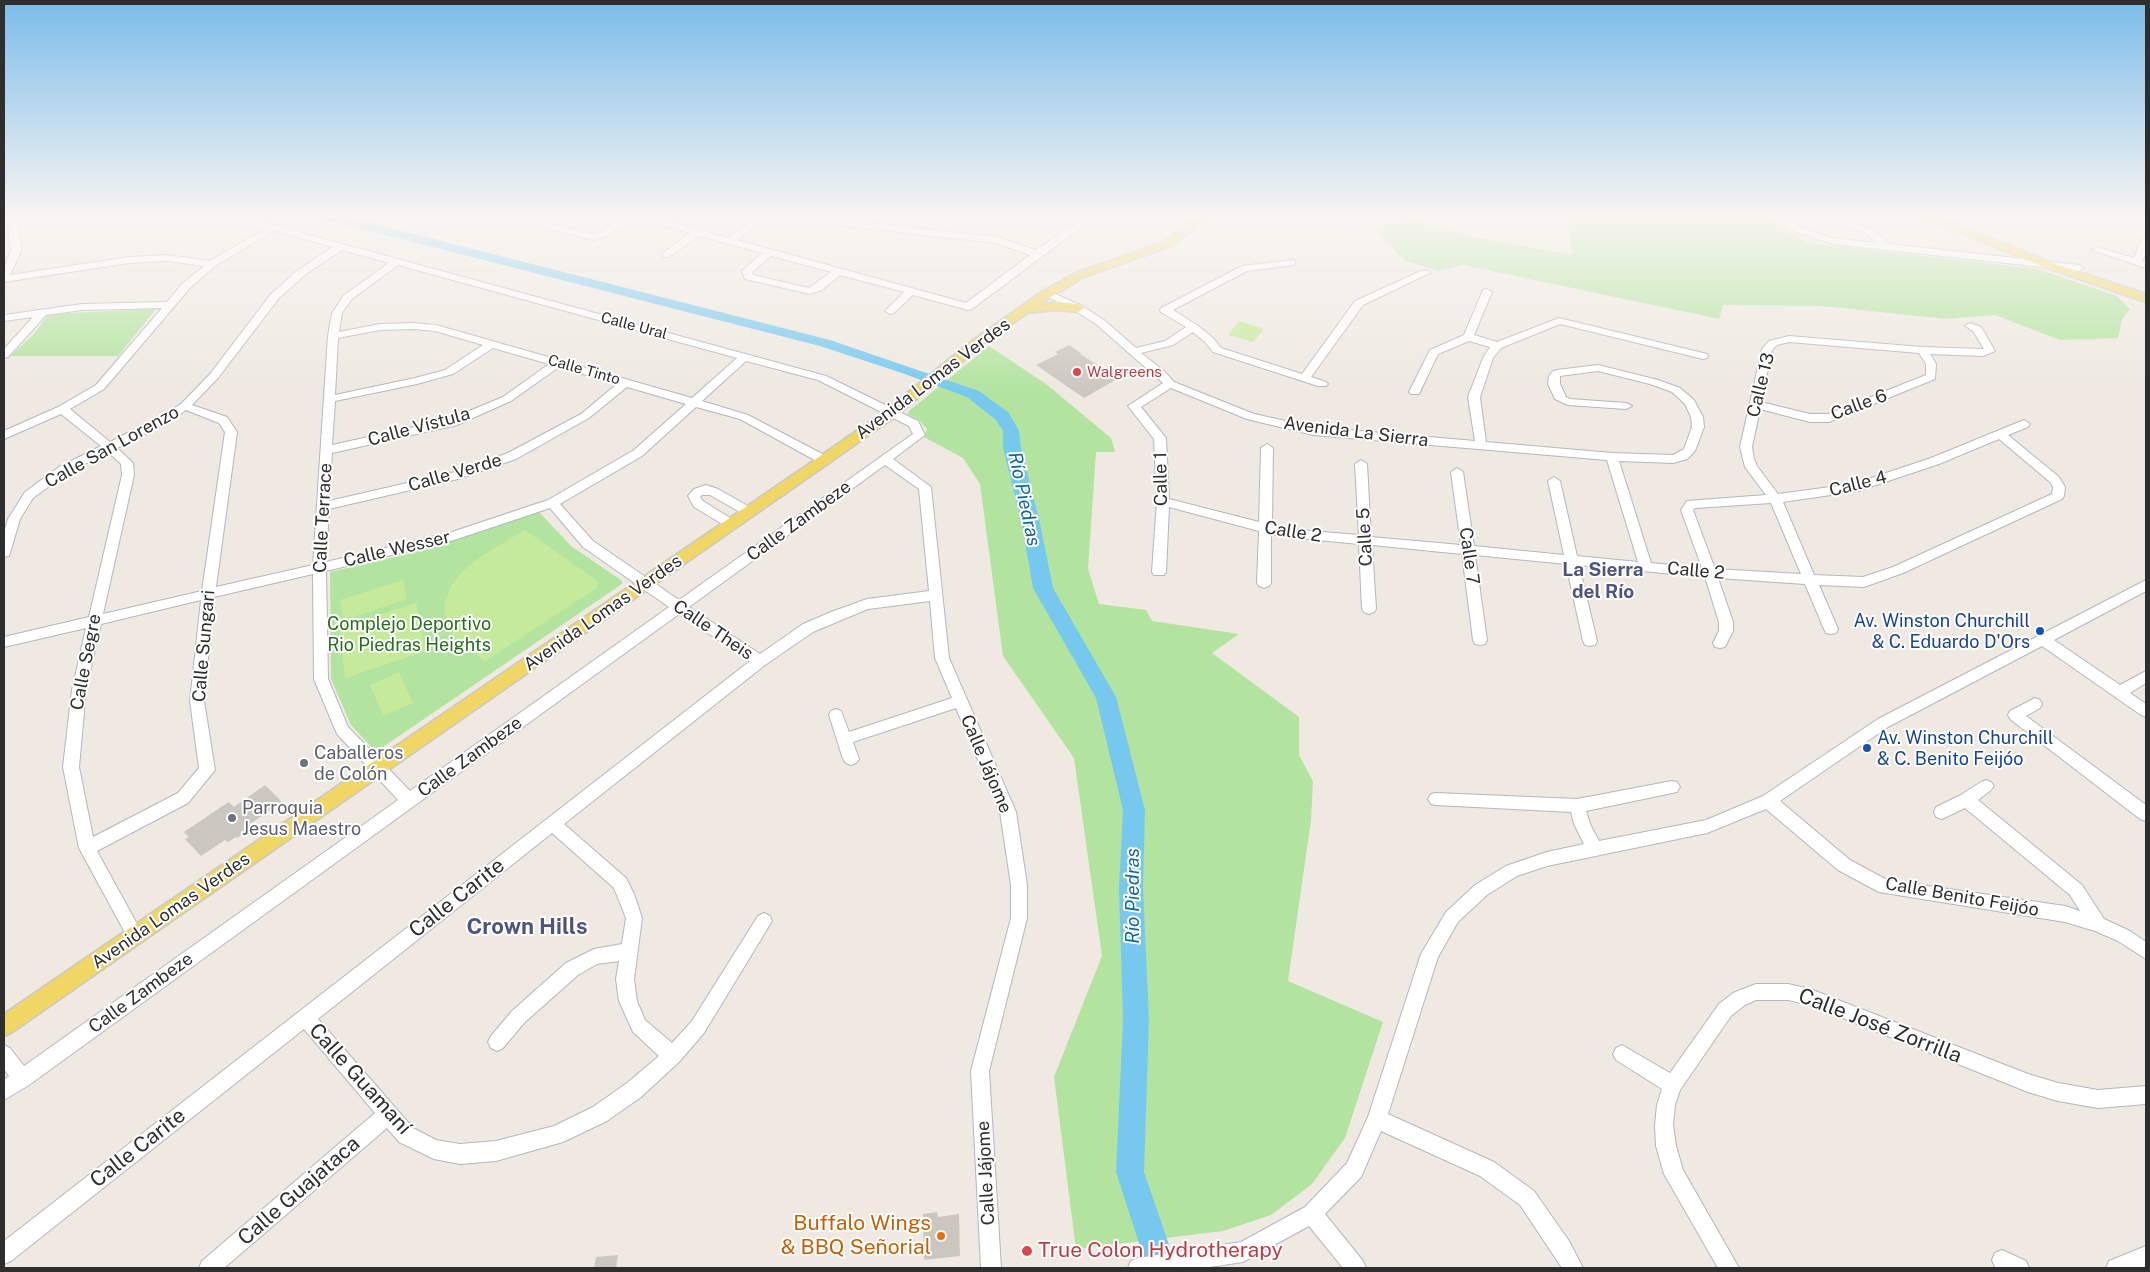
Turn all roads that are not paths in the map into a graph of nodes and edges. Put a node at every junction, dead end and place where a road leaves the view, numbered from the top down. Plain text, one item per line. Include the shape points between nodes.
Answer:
1 (35, 274) edge
2 (200, 274) edge
3 (299, 274) edge
4 (379, 274) edge
5 (441, 274) edge
6 (748, 274) edge
7 (835, 274) edge
8 (851, 274) edge
9 (1010, 274) edge
10 (1083, 274) edge
11 (1085, 274) edge
12 (1233, 274) edge
13 (1422, 274) edge
14 (2076, 274) edge
15 (2098, 274) edge
16 (4, 279) edge
17 (2146, 290) edge
18 (911, 291) junction
19 (1487, 292) dead end
20 (1047, 294) junction
21 (2146, 298) edge
22 (170, 305) junction
23 (1073, 306) junction
24 (44, 311) junction
25 (890, 311) dead end
26 (1019, 314) junction
27 (4, 318) edge
28 (1970, 326) dead end
29 (1193, 327) junction
30 (333, 336) junction
31 (1468, 337) junction
32 (493, 343) junction
33 (1497, 346) junction
34 (1922, 350) junction
35 (1133, 352) junction
36 (4, 356) edge
37 (1703, 356) dead end
38 (744, 357) junction
39 (558, 363) junction
40 (1304, 378) junction
41 (626, 382) junction
42 (1170, 384) junction
43 (1322, 384) dead end
44 (1415, 392) dead end
45 (330, 399) junction
46 (696, 402) junction
47 (1755, 404) junction
48 (185, 406) junction
49 (1626, 406) dead end
50 (62, 409) junction
51 (898, 416) junction
52 (2024, 424) dead end
53 (2000, 434) junction
54 (4, 435) edge
55 (1481, 445) junction
56 (109, 447) junction
57 (1267, 448) dead end
58 (327, 450) junction
59 (1612, 457) junction
60 (885, 459) junction
61 (824, 460) junction
62 (1361, 464) dead end
63 (1457, 472) dead end
64 (1554, 481) dead end
65 (1775, 500) junction
66 (1163, 501) junction
67 (552, 503) junction
68 (324, 506) junction
69 (748, 512) junction
70 (731, 524) junction
71 (1264, 529) junction
72 (1365, 542) junction
73 (1468, 550) junction
74 (4, 553) edge
75 (1572, 559) junction
76 (1646, 567) junction
77 (320, 568) junction
78 (1159, 572) dead end
79 (1710, 573) junction
80 (1810, 580) junction
81 (1264, 583) dead end
82 (644, 584) junction
83 (2146, 585) edge
84 (208, 594) junction
85 (936, 594) junction
86 (679, 607) junction
87 (1369, 609) dead end
88 (93, 621) junction
89 (1832, 629) dead end
90 (2043, 639) junction
91 (1480, 640) dead end
92 (1590, 641) dead end
93 (4, 642) edge
94 (1720, 643) dead end
95 (760, 661) junction
96 (2146, 676) edge
97 (2120, 692) junction
98 (960, 701) junction
99 (2035, 704) dead end
100 (2146, 711) edge
101 (836, 716) dead end
102 (845, 740) junction
103 (851, 759) dead end
104 (377, 768) junction
105 (1986, 786) dead end
106 (1672, 787) dead end
107 (1436, 799) dead end
108 (1966, 800) junction
109 (408, 801) junction
110 (1768, 801) junction
111 (1577, 806) junction
112 (1942, 812) dead end
113 (2146, 814) edge
114 (553, 824) junction
115 (87, 848) junction
116 (1594, 848) junction
117 (764, 921) dead end
118 (2098, 924) junction
119 (135, 935) junction
120 (629, 951) junction
121 (2146, 951) edge
122 (305, 1017) junction
123 (4, 1026) edge
124 (497, 1042) dead end
125 (4, 1054) edge
126 (1622, 1054) dead end
127 (673, 1056) junction
128 (22, 1079) junction
129 (1673, 1085) junction
130 (4, 1092) edge
131 (2146, 1095) edge
132 (388, 1114) junction
133 (1377, 1119) junction
134 (1312, 1214) junction
135 (4, 1254) edge
136 (2146, 1256) edge
137 (209, 1268) edge
138 (991, 1268) edge
139 (1138, 1268) edge
140 (1356, 1268) edge
141 (1573, 1268) edge
142 (1729, 1268) edge
143 (2116, 1268) edge

1 - 16 street
2 - 22 street
3 - 48 street, Calle San Lorenzo via 275,296 214,376
4 - 30 street, Calle Terrace via 348,297 337,313
5 - 38 street, Calle Ural
6 - 7 street via 810,291
8 - 18 street
9 - 18 street via 968,307
10 - 20 main road, Avenida Lomas Verdes
11 - 23 main road via 1070,295
12 - 29 street via 1165,310
13 - 40 street via 1359,303
14 - 21 main road
15 - 17 main road
18 - 25 street
19 - 31 street
20 - 23 street, Avenida La Sierra
20 - 26 main road, Avenida Lomas Verdes
22 - 24 street
22 - 50 street via 100,387
23 - 26 main road via 1045,307
23 - 35 street, Avenida La Sierra via 1100,322
24 - 27 street
24 - 36 street
26 - 51 main road, Avenida Lomas Verdes via 909,399
28 - 34 street, Calle 13 via 1977,329 1990,350 1982,353
29 - 35 street via 1169,344
29 - 40 street via 1217,350
30 - 32 street, Calle Tinto via 380,327 414,326 436,328
30 - 45 street, Calle Terrace
31 - 33 street
31 - 44 street via 1434,352
32 - 39 street, Calle Tinto
32 - 45 street via 450,372
33 - 37 street via 1559,321
33 - 55 street via 1488,358 1474,397
34 - 47 street, Calle 13 via 1788,339 1773,343 1767,349
34 - 47 street, Calle 6 via 1931,364 1931,377 1839,415 1810,418
35 - 42 street, Avenida La Sierra
38 - 46 street, Calle Wesser
38 - 51 street, Calle Ural via 822,378
39 - 41 street, Calle Tinto
39 - 58 street, Calle Vístula via 508,399 453,422
40 - 43 street
41 - 46 street, Calle Tinto
41 - 68 street, Calle Verde via 585,416 512,456 458,475
42 - 55 street, Avenida La Sierra via 1251,417 1312,431
42 - 66 street, Calle 1 via 1134,406 1160,438
45 - 58 street, Calle Terrace
46 - 61 street, Calle Tinto via 744,417
46 - 67 street, Calle Wesser via 638,453
47 - 65 street, Calle 13 via 1746,447 1748,459
48 - 56 street, Calle San Lorenzo
48 - 84 street, Calle Sungari via 223,420 231,432
49 - 59 street, Avenida La Sierra via 1561,400 1554,376 1598,368 1665,385 1684,395 1695,409 1698,427 1689,451 1683,456 1673,459
50 - 54 street
50 - 56 street, Calle Segre
51 - 60 street, Calle Zambeze via 914,424 918,435
51 - 61 main road, Avenida Lomas Verdes
52 - 53 street, Calle 4
53 - 65 street, Calle 4 via 1935,461 1854,488
53 - 80 street, Calle 2 via 2055,480 2059,487 2058,496 1898,570 1864,582
55 - 59 street, Avenida La Sierra
56 - 74 street, Calle San Lorenzo via 63,470 29,495 14,520
56 - 88 street, Calle Segre via 127,463 128,475
57 - 71 street
58 - 68 street, Calle Terrace
59 - 76 street
60 - 85 street, Calle Jájome via 926,487
60 - 86 street, Calle Zambeze
61 - 69 main road, Avenida Lomas Verdes
62 - 72 street, Calle 5
63 - 73 street, Calle 7
64 - 75 street
65 - 79 street, Calle 4 via 1691,504 1687,510
65 - 80 street, Calle 13
66 - 71 street, Calle 2
66 - 78 street, Calle 1
67 - 77 street, Calle Wesser via 454,536
67 - 82 street, Calle Theis via 588,544
68 - 77 street, Calle Terrace
69 - 70 main road, Avenida Lomas Verdes
69 - 70 street via 706,489 694,496 698,504
70 - 82 main road, Avenida Lomas Verdes
71 - 72 street, Calle 2
71 - 81 street
72 - 73 street, Calle 2
72 - 87 street, Calle 5
73 - 75 street, Calle 2
73 - 91 street, Calle 7
75 - 76 street, Calle 2
75 - 92 street
76 - 79 street, Calle 2
77 - 84 street, Calle Wesser
77 - 104 street, Calle Terrace via 321,680 342,730
79 - 80 street, Calle 2
79 - 94 street via 1726,622
80 - 89 street, Calle 13
82 - 86 street, Calle Theis
82 - 104 main road, Avenida Lomas Verdes
83 - 90 street
84 - 88 street, Calle Wesser
84 - 115 street, Calle Sungari via 197,701 207,770 183,798
85 - 95 street, Calle Carite via 867,604 836,615 808,628
85 - 98 street, Calle Jájome via 942,658
86 - 95 street, Calle Theis
86 - 109 street, Calle Zambeze
88 - 93 street, Calle Wesser
88 - 115 street, Calle Segre via 79,690 71,767
90 - 97 street
90 - 110 street via 1883,723
95 - 114 street, Calle Carite
96 - 97 street
97 - 100 street
98 - 102 street
98 - 138 street, Calle Jájome via 1008,812 1019,885 1019,918 980,1071
99 - 113 street via 2015,715
101 - 102 street
102 - 103 street
104 - 109 street, Calle Terrace
104 - 119 main road, Avenida Lomas Verdes
105 - 108 street
106 - 111 street
107 - 111 street
108 - 112 street
108 - 118 street via 2076,890
109 - 128 street, Calle Zambeze
110 - 116 street via 1707,826
110 - 118 street, Calle Benito Feijóo via 1844,865 1885,887 2065,914
111 - 116 street
114 - 120 street via 620,883 634,918
114 - 122 street, Calle Carite
115 - 119 street, Calle Segre
116 - 133 street via 1512,871 1481,890 1452,917 1430,954
117 - 127 street, Calle Guamaní via 698,1027
118 - 121 street, Calle Benito Feijóo
119 - 123 main road, Avenida Lomas Verdes
120 - 124 street via 594,956 572,969 518,1017
120 - 127 street via 628,1002 639,1026
122 - 132 street, Calle Guamaní
122 - 135 street, Calle Carite
125 - 128 street
126 - 129 street
127 - 132 street, Calle Guamaní via 600,1114 556,1135 496,1151 460,1154 434,1149 406,1135
128 - 130 street, Calle Zambeze
129 - 131 street, Calle José Zorrilla via 1732,1004 1756,992 1788,992 1818,1000 2058,1092 2098,1099
129 - 142 street, Calle José Zorrilla via 1664,1125 1674,1174
132 - 137 street, Calle Guajataca
133 - 134 street via 1354,1170
133 - 141 street via 1487,1170 1527,1198
134 - 139 street via 1243,1252
134 - 140 street
136 - 143 street

